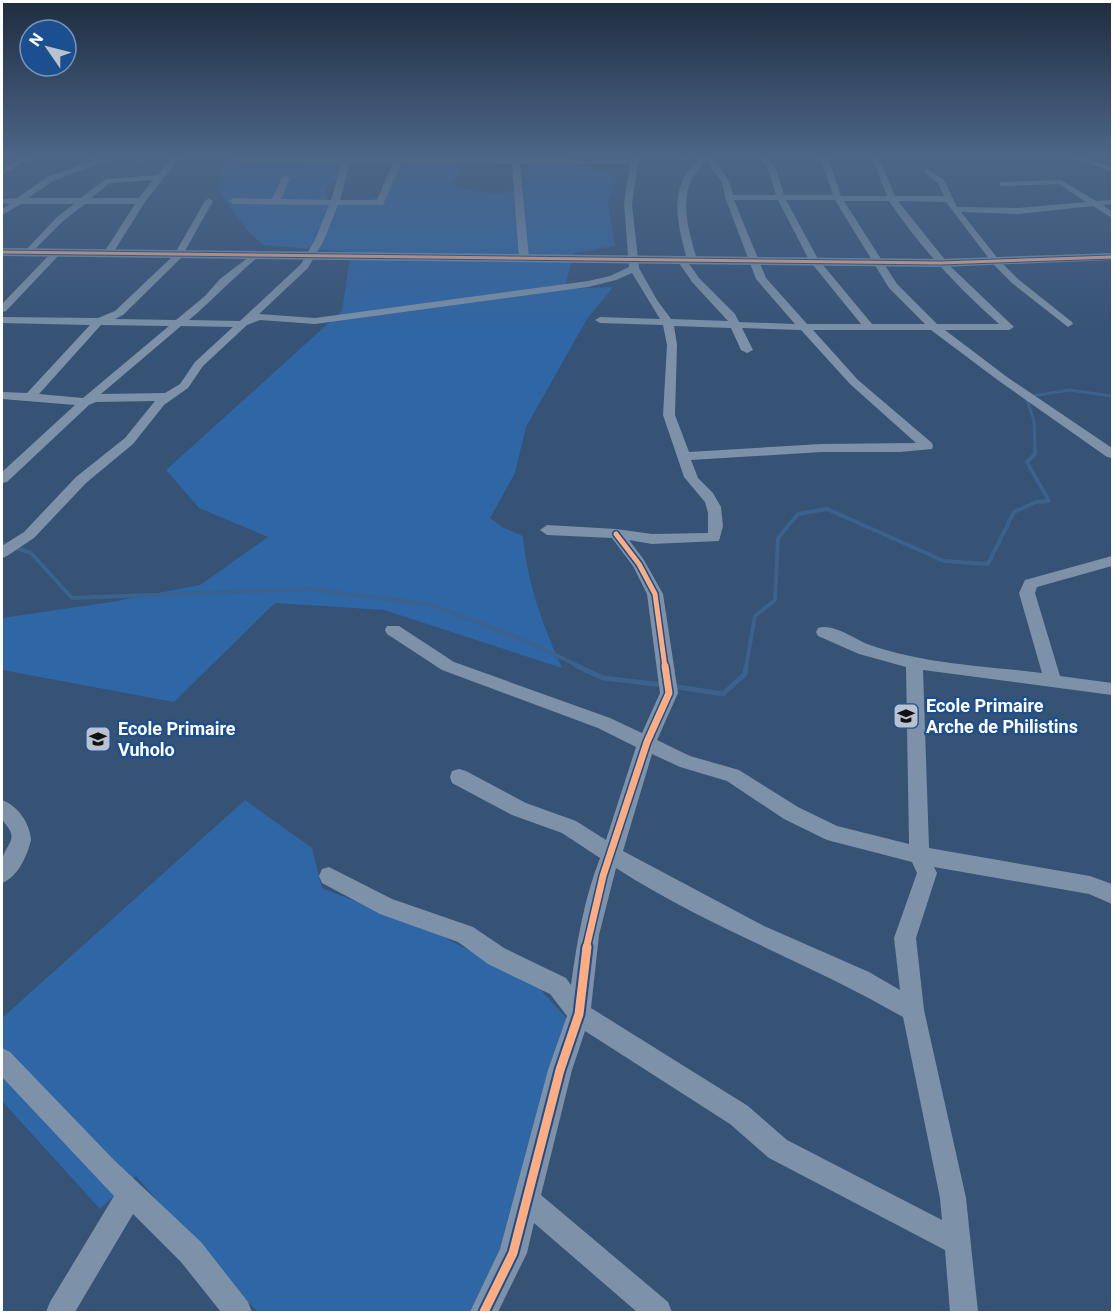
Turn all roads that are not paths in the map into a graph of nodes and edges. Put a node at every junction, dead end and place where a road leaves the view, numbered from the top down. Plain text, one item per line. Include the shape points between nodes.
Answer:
1 (65, 215) edge
2 (132, 215) edge
3 (200, 215) edge
4 (329, 215) edge
5 (521, 215) edge
6 (629, 215) edge
7 (681, 215) edge
8 (736, 215) edge
9 (790, 215) edge
10 (849, 215) edge
11 (904, 215) edge
12 (959, 215) edge
13 (2, 252) edge
14 (28, 252) junction
15 (56, 254) junction
16 (108, 254) junction
17 (178, 255) junction
18 (254, 256) junction
19 (312, 256) junction
20 (1113, 257) edge
21 (524, 258) junction
22 (687, 260) junction
23 (814, 260) junction
24 (753, 261) junction
25 (879, 261) junction
26 (996, 262) junction
27 (634, 263) junction
28 (941, 263) junction
29 (2, 309) edge
30 (2, 320) edge
31 (600, 320) dead end
32 (668, 322) junction
33 (97, 323) junction
34 (177, 323) junction
35 (241, 324) junction
36 (1068, 324) dead end
37 (736, 325) junction
38 (804, 327) junction
39 (869, 327) junction
40 (936, 328) junction
41 (747, 350) dead end
42 (2, 395) edge
43 (168, 397) junction
44 (29, 398) junction
45 (86, 402) junction
46 (1113, 454) edge
47 (683, 456) junction
48 (2, 479) edge
49 (547, 530) dead end
50 (616, 534) junction
51 (3, 552) edge
52 (1113, 561) edge
53 (393, 630) dead end
54 (824, 632) dead end
55 (914, 663) junction
56 (1053, 681) junction
57 (1113, 689) edge
58 (647, 742) junction
59 (459, 777) dead end
60 (2, 808) edge
61 (919, 855) junction
62 (611, 856) junction
63 (2, 874) edge
64 (329, 876) dead end
65 (1113, 894) edge
66 (913, 1010) junction
67 (579, 1014) junction
68 (2, 1060) edge
69 (131, 1193) junction
70 (527, 1200) junction
71 (956, 1242) junction
72 (60, 1312) edge
73 (237, 1312) edge
74 (484, 1312) edge
75 (658, 1312) edge
76 (964, 1312) edge

1 - 14 street
2 - 16 street
3 - 17 street
4 - 19 street
5 - 21 street
6 - 27 street
7 - 22 street
8 - 24 street
9 - 23 street
10 - 25 street
11 - 28 street
12 - 26 street
13 - 14 street
14 - 15 street
15 - 16 street
15 - 29 street
16 - 17 street
17 - 18 street
17 - 33 street via 119,314
18 - 19 street
18 - 34 street
19 - 21 street
19 - 35 street
20 - 26 street
21 - 27 street
22 - 24 street
22 - 27 street
22 - 37 street via 695,280
23 - 24 street
23 - 25 street
23 - 39 street
24 - 38 street via 761,279
25 - 28 street
25 - 40 street via 893,286
26 - 28 street
26 - 36 street
27 - 32 street via 652,301
27 - 35 street via 613,278 570,287 315,321 259,317
28 - 40 street via 972,296 1010,327
30 - 33 street
31 - 32 street
32 - 37 street
32 - 47 street via 672,345 669,415
33 - 34 street
33 - 44 street
34 - 35 street
34 - 45 street
35 - 43 street via 199,364 184,386
37 - 38 street
37 - 41 street
38 - 39 street
38 - 47 street via 854,382 927,446
39 - 40 street
40 - 46 street
42 - 44 street
43 - 45 street via 94,398
43 - 51 street via 150,412 129,441 81,480 29,535
44 - 45 street
45 - 48 street
47 - 50 street via 695,484 711,500 717,522 714,538 652,539
49 - 50 street
50 - 58 street via 639,564 654,594 668,677 669,693
52 - 56 street via 1030,584 1027,593
53 - 58 street via 448,666
54 - 55 street via 865,650
55 - 56 street
55 - 61 street
56 - 57 street
58 - 61 street via 686,762 732,775 791,813 834,834
58 - 62 street
59 - 62 street via 519,809 569,827
60 - 63 street via 21,830 22,838
61 - 65 street via 1090,885
61 - 66 street via 927,873 905,938
62 - 66 street via 756,933 861,980
62 - 67 street via 588,935
64 - 67 street via 387,907 465,934 496,956 558,986
66 - 71 street via 953,1197
67 - 70 street via 560,1070
67 - 71 street via 739,1115 778,1149
68 - 69 street
69 - 72 street
69 - 73 street via 191,1252
70 - 74 street via 513,1252
70 - 75 street
71 - 76 street

